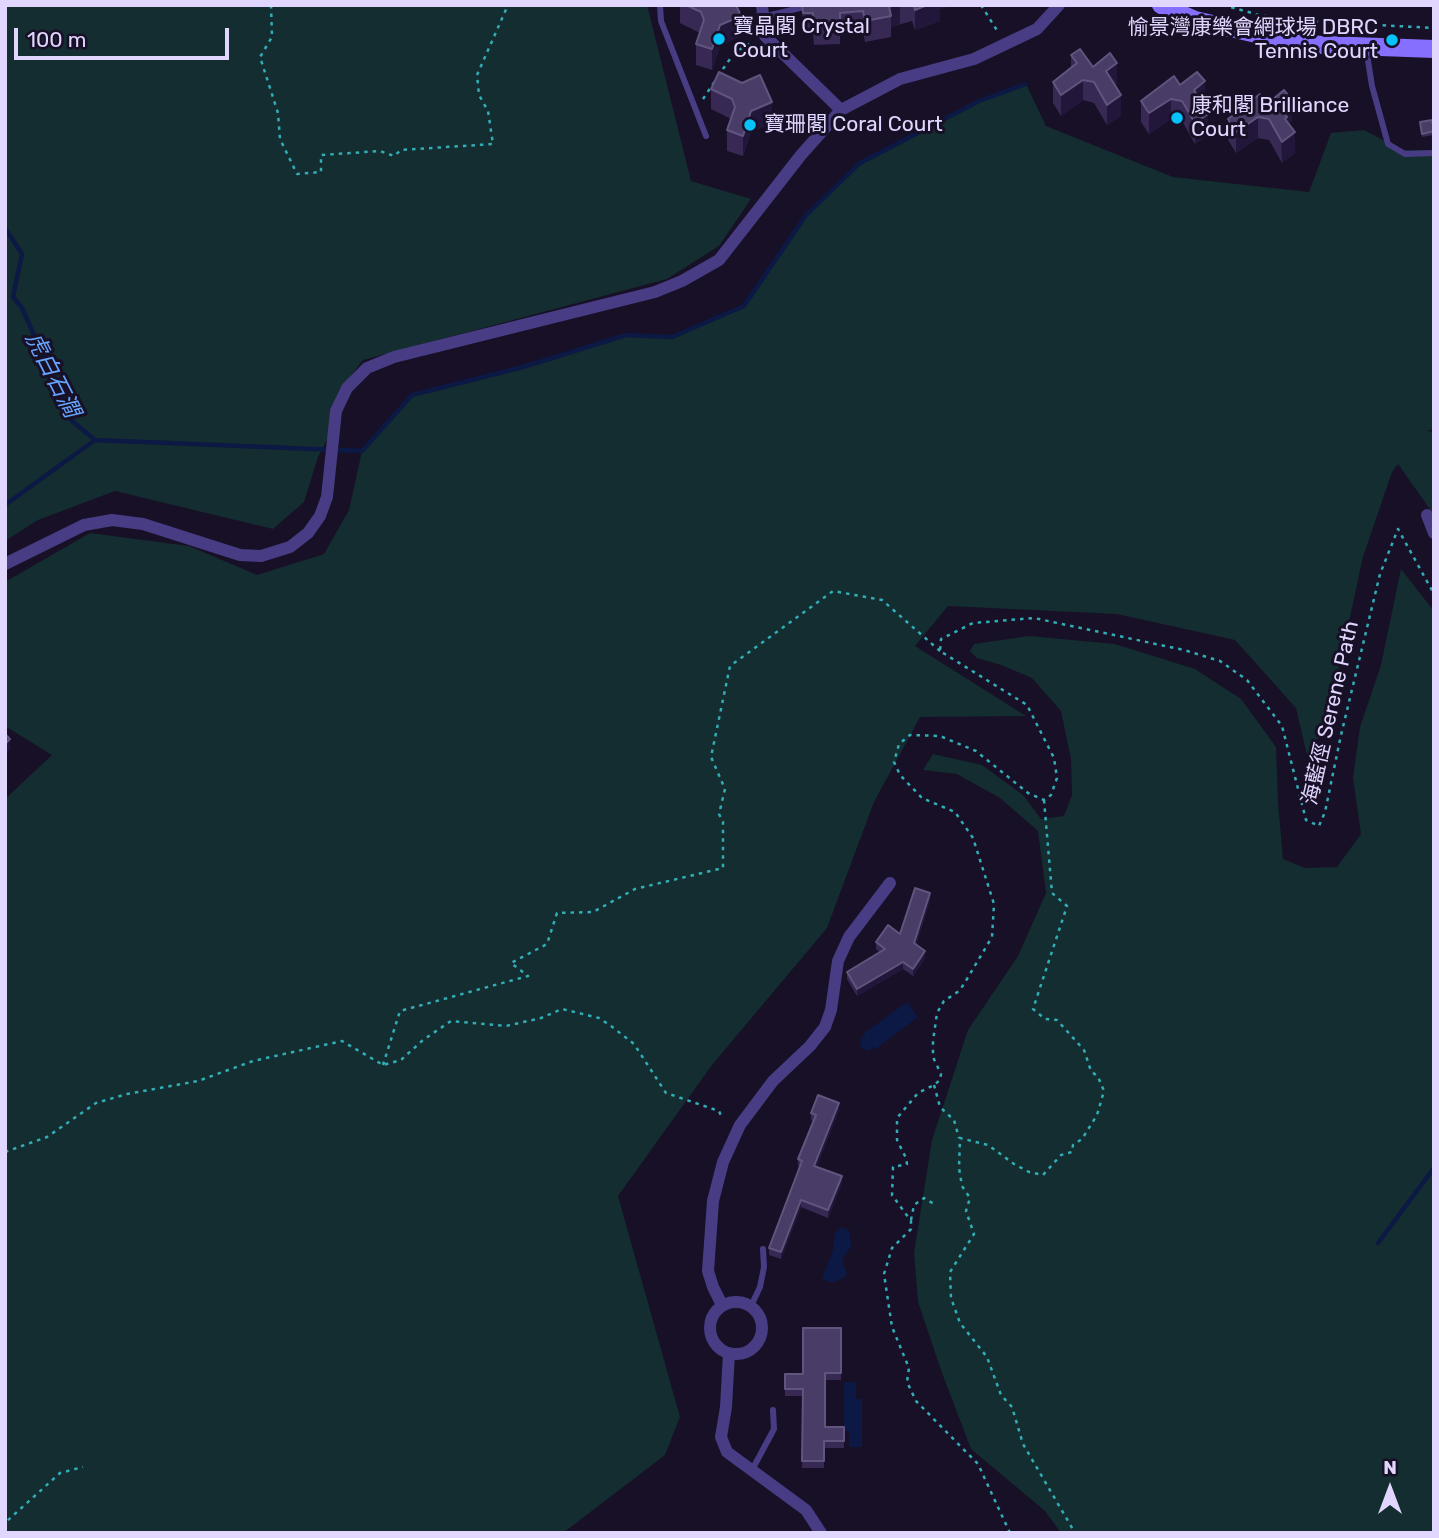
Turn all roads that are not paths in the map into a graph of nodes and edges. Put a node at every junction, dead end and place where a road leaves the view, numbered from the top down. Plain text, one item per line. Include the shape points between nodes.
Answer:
1 (660, 5) edge
2 (812, 5) edge
3 (1059, 5) edge
4 (1161, 5) edge
5 (761, 11) edge
6 (1366, 48) junction
7 (1434, 49) edge
8 (841, 110) junction
9 (706, 136) dead end
10 (1434, 153) edge
11 (1427, 516) dead end
12 (1434, 533) edge
13 (5, 564) edge
14 (890, 883) dead end
15 (763, 1249) dead end
16 (722, 1305) junction
17 (751, 1306) junction
18 (729, 1353) junction
19 (773, 1410) dead end
20 (751, 1471) junction
21 (821, 1533) edge

1 - 9 lane
2 - 5 lane
3 - 8 street via 1037,29 974,59 900,79
4 - 6 street via 1238,32 1300,44
5 - 8 street via 765,36
6 - 7 street
6 - 10 lane via 1388,144 1405,155
8 - 13 street via 719,260 682,281 394,357 359,374 336,411 327,497 315,524 290,547 271,554 240,555 142,524 112,520 84,525
11 - 12 street
14 - 16 street via 849,937 838,961 825,1027 773,1081 740,1125 720,1175 713,1201 708,1271
15 - 17 lane via 760,1287
16 - 17 street via 737,1301
16 - 18 street via 711,1318 711,1336
17 - 18 street via 763,1326 758,1342 746,1352
18 - 20 street via 722,1437 727,1452
19 - 20 lane via 774,1429
20 - 21 street via 806,1510

